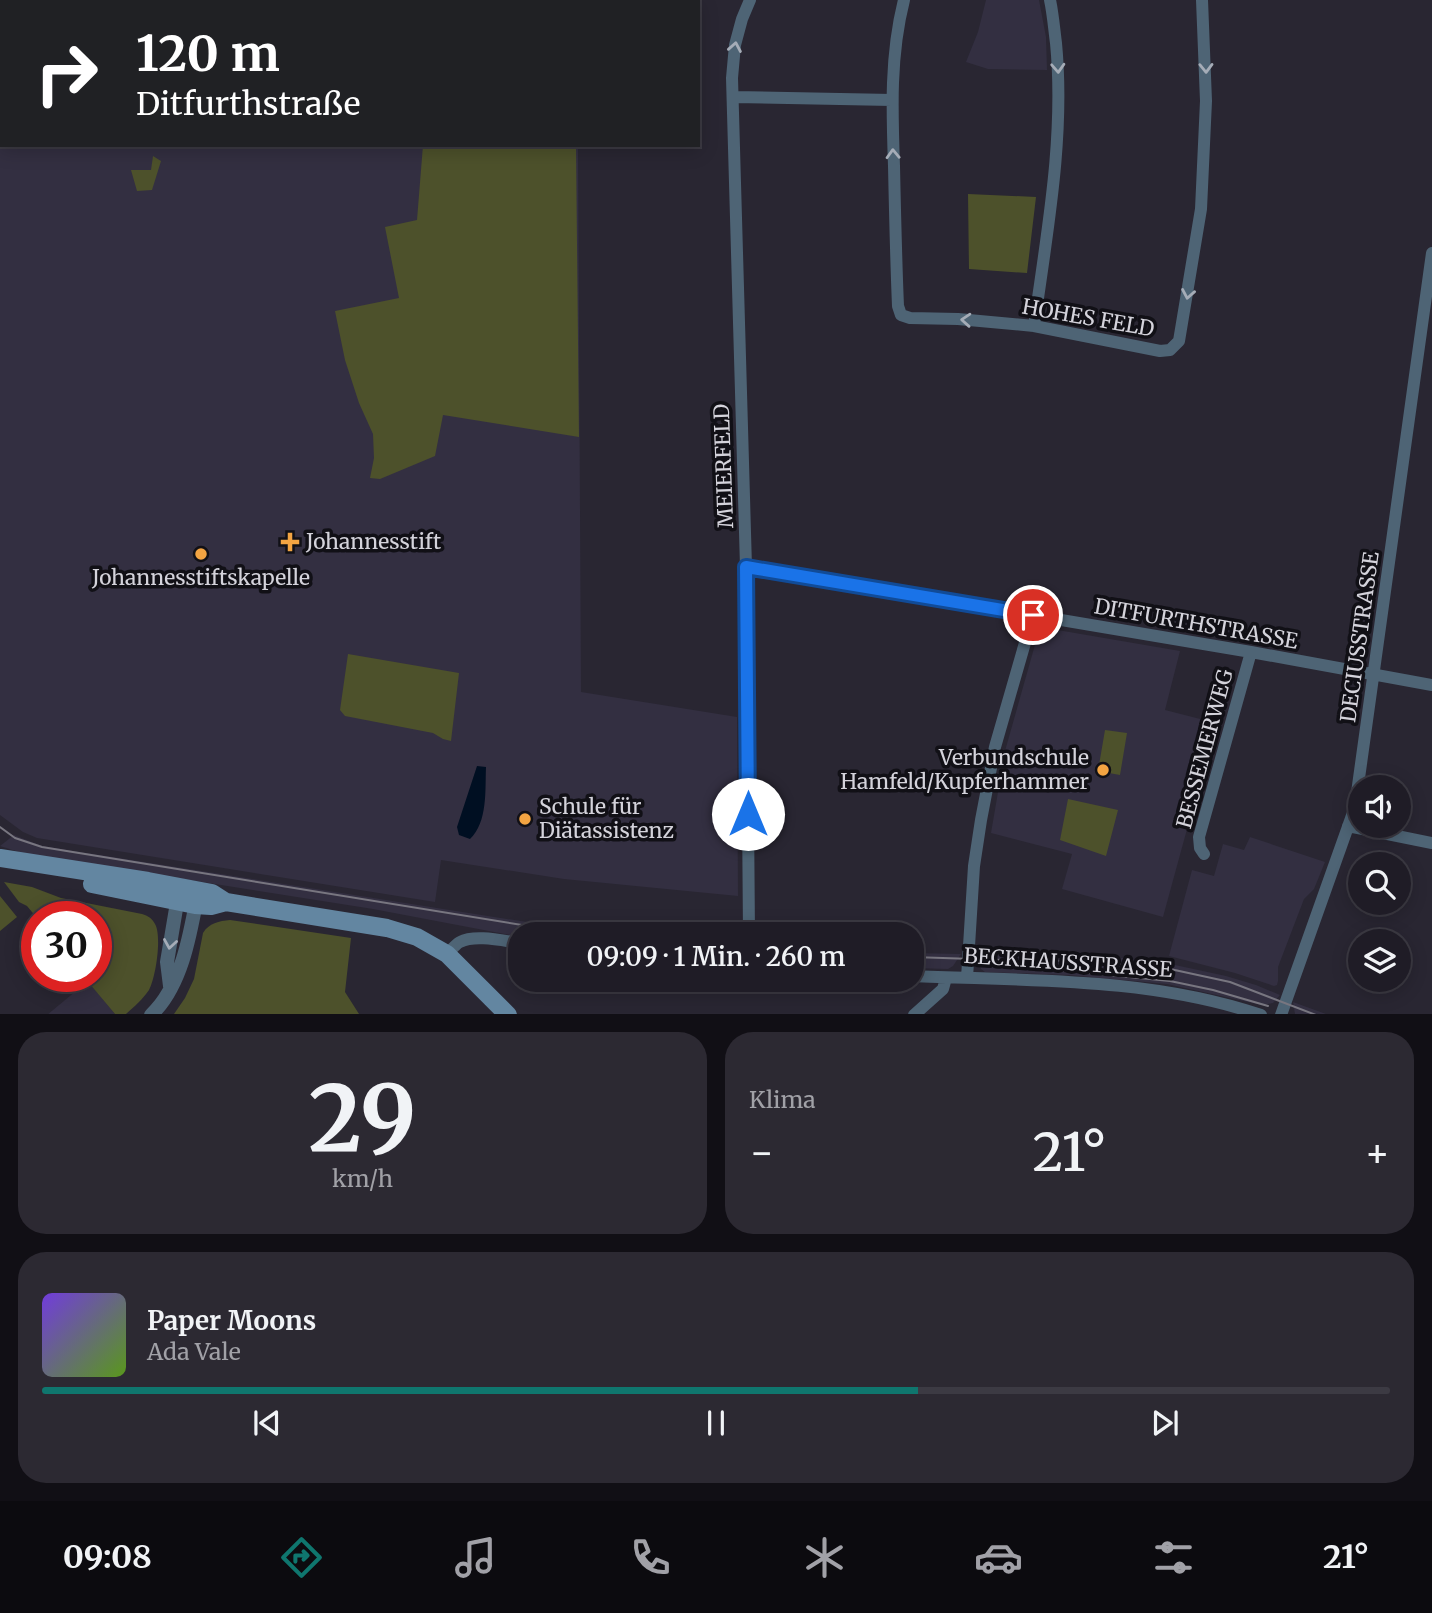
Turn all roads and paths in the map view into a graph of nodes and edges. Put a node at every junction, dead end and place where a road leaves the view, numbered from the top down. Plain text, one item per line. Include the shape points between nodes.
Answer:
1 (750, 0) edge
2 (904, 0) edge
3 (1050, 0) edge
4 (1202, 0) edge
5 (733, 97) junction
6 (892, 100) junction
7 (1432, 253) edge
8 (1034, 326) junction
9 (746, 567) junction
10 (1033, 615) junction
11 (1251, 652) junction
12 (1374, 675) junction
13 (1432, 685) edge
14 (1360, 775) edge
15 (1348, 830) edge
16 (1406, 838) edge
17 (1432, 843) edge
18 (1204, 854) dead end
19 (0, 858) edge
20 (0, 869) edge
21 (187, 896) junction
22 (749, 922) edge
23 (508, 942) edge
24 (447, 954) junction
25 (924, 977) edge
26 (946, 978) junction
27 (967, 978) junction
28 (151, 1014) edge
29 (508, 1014) edge
30 (914, 1014) edge
31 (1261, 1014) edge
32 (1281, 1014) edge

5 -> 1 street, MEIERFELD via 734,45
2 - 6 street, HOHES FELD via 897,27
3 -> 8 street via 1059,129
4 -> 8 street, HOHES FELD via 1206,101 1201,209 1180,341 1170,351 1160,351
5 - 6 street
5 - 9 street, MEIERFELD
8 -> 6 street, HOHES FELD via 901,315
7 - 12 street, DECIUSSTRASSE
9 - 10 street, DITFURTHSTRASSE
9 - 22 street, MEIERFELD
10 - 11 street, DITFURTHSTRASSE
10 - 27 street via 995,747 981,820
11 - 12 street, DITFURTHSTRASSE
11 - 18 street, BESSEMERWEG via 1199,837
12 - 13 street, DITFURTHSTRASSE
12 - 14 street, DECIUSSTRASSE
15 - 32 street, DECIUSSTRASSE
16 - 17 street
19 - 21 main road
20 - 21 main road
21 - 24 main road via 211,906 226,902 387,928 418,937
21 - 28 street via 167,962 170,986
23 - 24 street via 470,939
24 - 29 main road
25 - 26 street, BECKHAUSSTRASSE
26 - 27 street, BECKHAUSSTRASSE
26 - 30 street via 943,989
27 - 31 street, BECKHAUSSTRASSE via 1156,990

